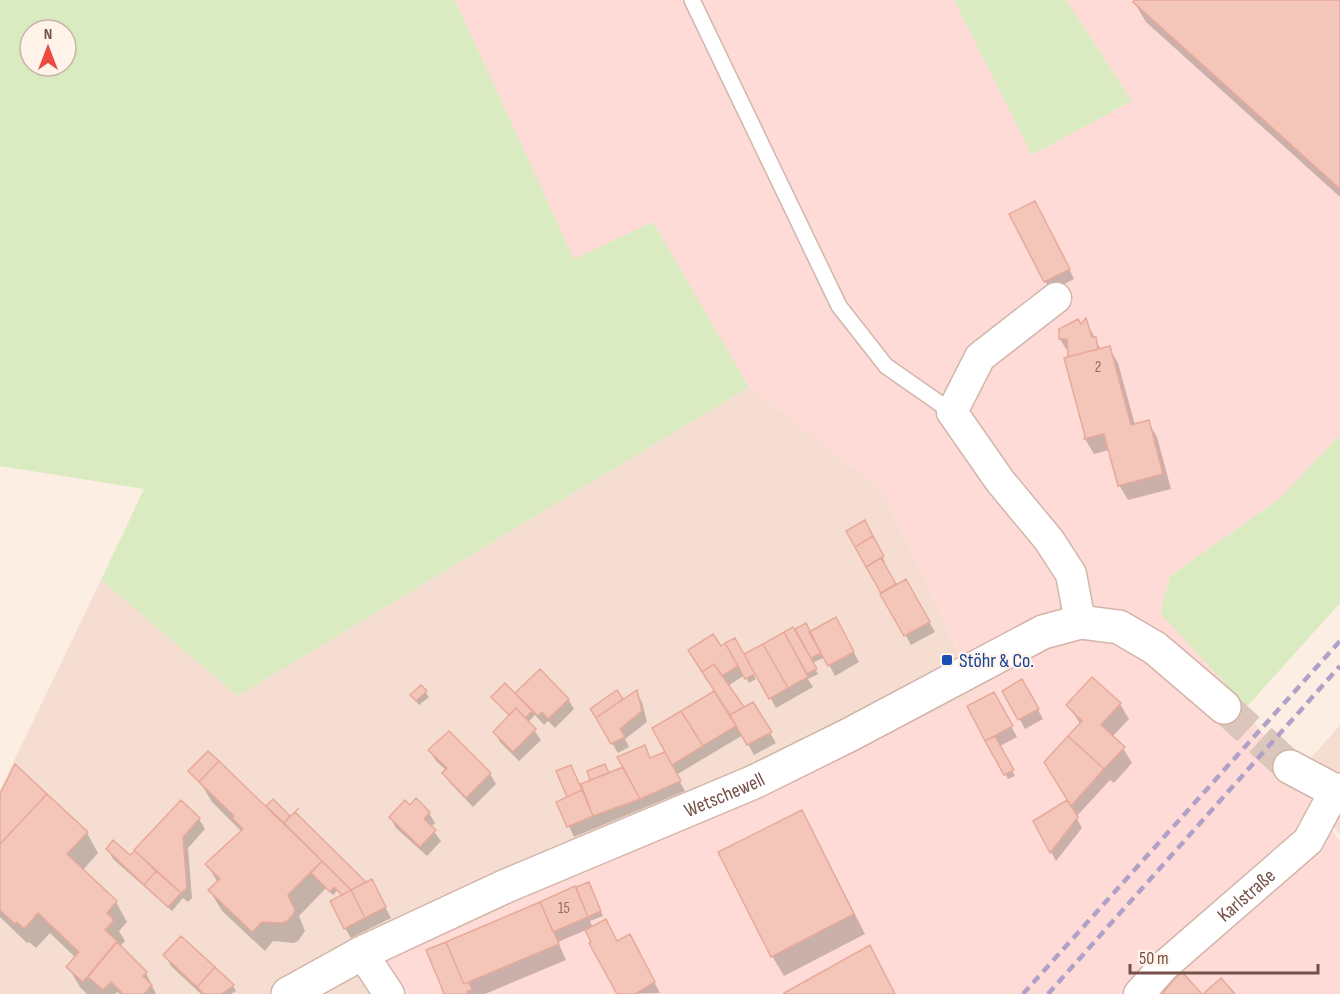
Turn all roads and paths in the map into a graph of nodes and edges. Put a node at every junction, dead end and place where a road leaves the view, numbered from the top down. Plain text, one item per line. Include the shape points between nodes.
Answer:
1 (692, 0) edge
2 (1056, 298) dead end
3 (952, 412) junction
4 (1080, 622) junction
5 (1224, 707) tunnel mouth
6 (1290, 767) tunnel mouth
7 (1337, 790) edge
8 (362, 953) junction
9 (288, 994) edge
10 (389, 994) edge
11 (1139, 994) edge

1 - 3 lane via 839,306 886,366
2 - 3 street via 980,357
3 - 4 street via 1071,573
4 - 5 street, Wetschewell via 1119,627 1155,648
4 - 8 street, Wetschewell via 1043,632 754,782 506,886
6 - 7 street
7 - 11 street, Karlstraße via 1308,841 1164,966
8 - 9 street, Wetschewell
8 - 10 street

